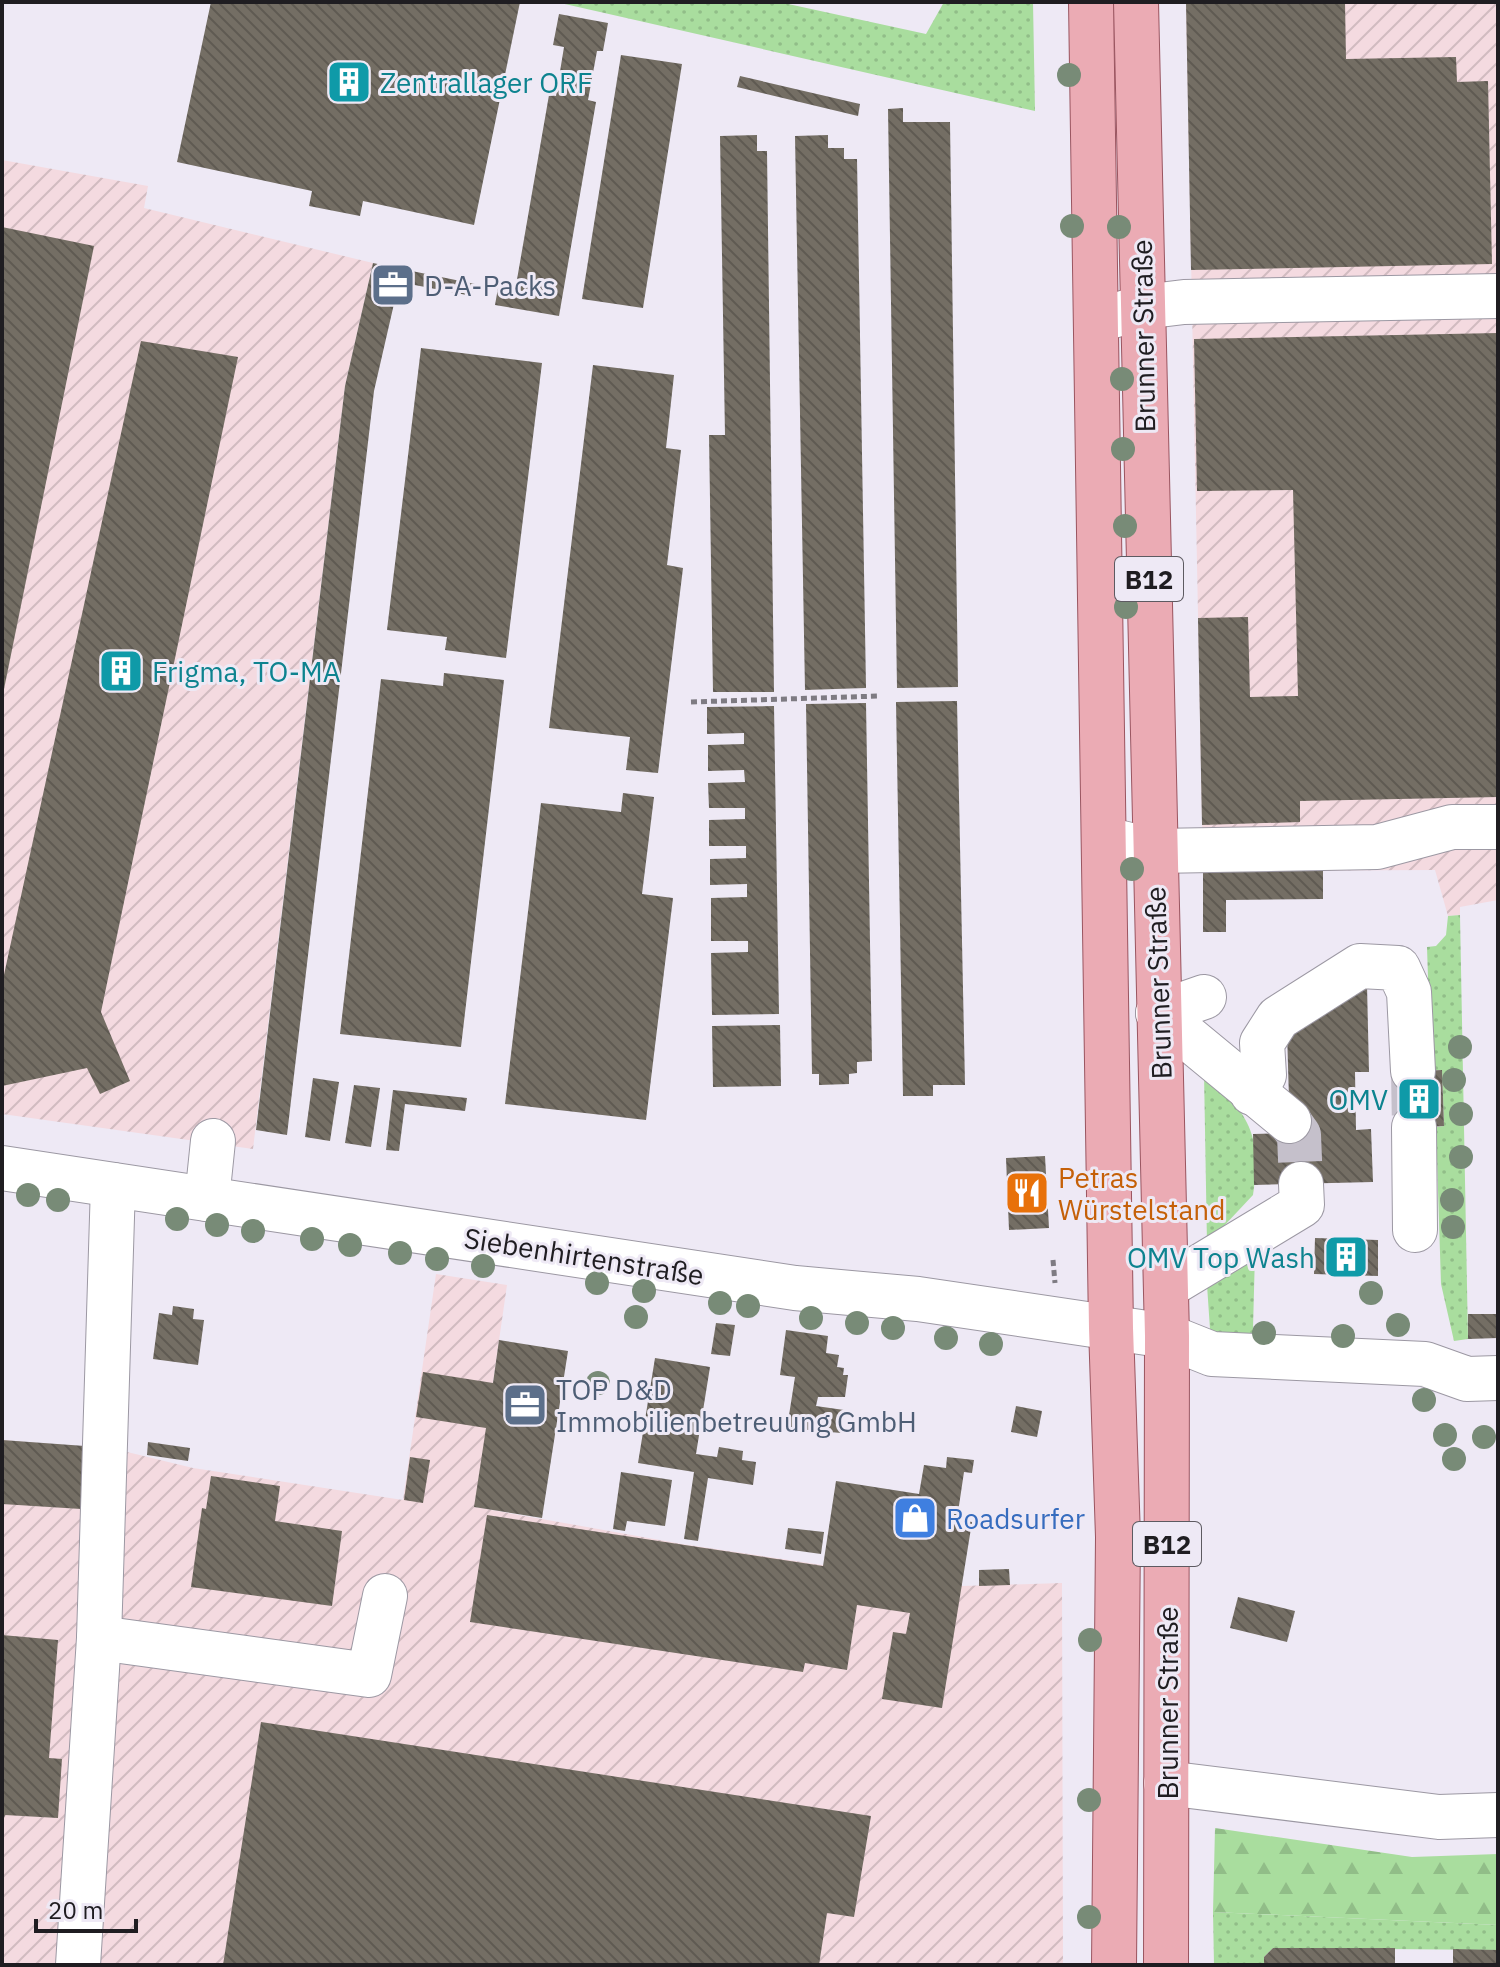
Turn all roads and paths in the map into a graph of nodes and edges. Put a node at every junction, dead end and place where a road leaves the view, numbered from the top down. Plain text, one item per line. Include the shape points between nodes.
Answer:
1 (1091, 2) edge
2 (1136, 2) edge
3 (1498, 296) edge
4 (1143, 307) junction
5 (1096, 321) junction
6 (880, 696) dead end
7 (691, 702) dead end
8 (1498, 827) edge
9 (1105, 839) junction
10 (1155, 851) junction
11 (1204, 997) dead end
12 (1158, 1013) junction
13 (1413, 1071) tunnel mouth
14 (1252, 1093) junction
15 (1289, 1121) tunnel mouth
16 (1414, 1127) tunnel mouth
17 (213, 1141) dead end
18 (2, 1168) edge
19 (113, 1185) junction
20 (1302, 1195) dead end
21 (207, 1199) junction
22 (1415, 1230) dead end
23 (1166, 1287) junction
24 (1111, 1328) junction
25 (1167, 1336) junction
26 (1498, 1378) edge
27 (385, 1596) dead end
28 (99, 1638) junction
29 (1116, 1749) junction
30 (1166, 1767) junction
31 (1498, 1815) edge
32 (78, 1965) edge
33 (1114, 1965) edge
34 (1166, 1965) edge

1 - 5 main road, Brunner Straße / B12
2 - 4 main road, Brunner Straße / B12
3 - 4 street
4 - 5 street
4 - 10 main road, Brunner Straße / B12
5 - 9 main road, Brunner Straße / B12
6 - 7 path
8 - 10 street via 1452,827 1377,847
9 - 10 street
9 - 24 main road, Brunner Straße / B12
10 - 12 main road, Brunner Straße / B12
11 - 12 street
12 - 14 street
12 - 23 main road, Brunner Straße / B12
13 - 14 street via 1409,992 1398,968 1360,966 1278,1018 1262,1043 1264,1075
14 - 15 street
16 - 22 street
17 - 21 street
18 - 19 street, Siebenhirtenstraße
19 - 21 street, Siebenhirtenstraße
19 - 28 street
20 - 23 street
21 - 24 street, Siebenhirtenstraße via 795,1288 918,1299
23 - 25 main road, Brunner Straße / B12
24 - 25 street, Siebenhirtenstraße
24 - 29 main road, Brunner Straße / B12 via 1118,1537
25 - 26 street, Siebenhirtenstraße via 1212,1354 1425,1364 1467,1379
25 - 30 main road, Brunner Straße / B12
27 - 28 street via 369,1675
28 - 32 street
29 - 30 street
29 - 33 main road, Brunner Straße / B12
30 - 31 street via 1439,1817
30 - 34 main road, Brunner Straße / B12

